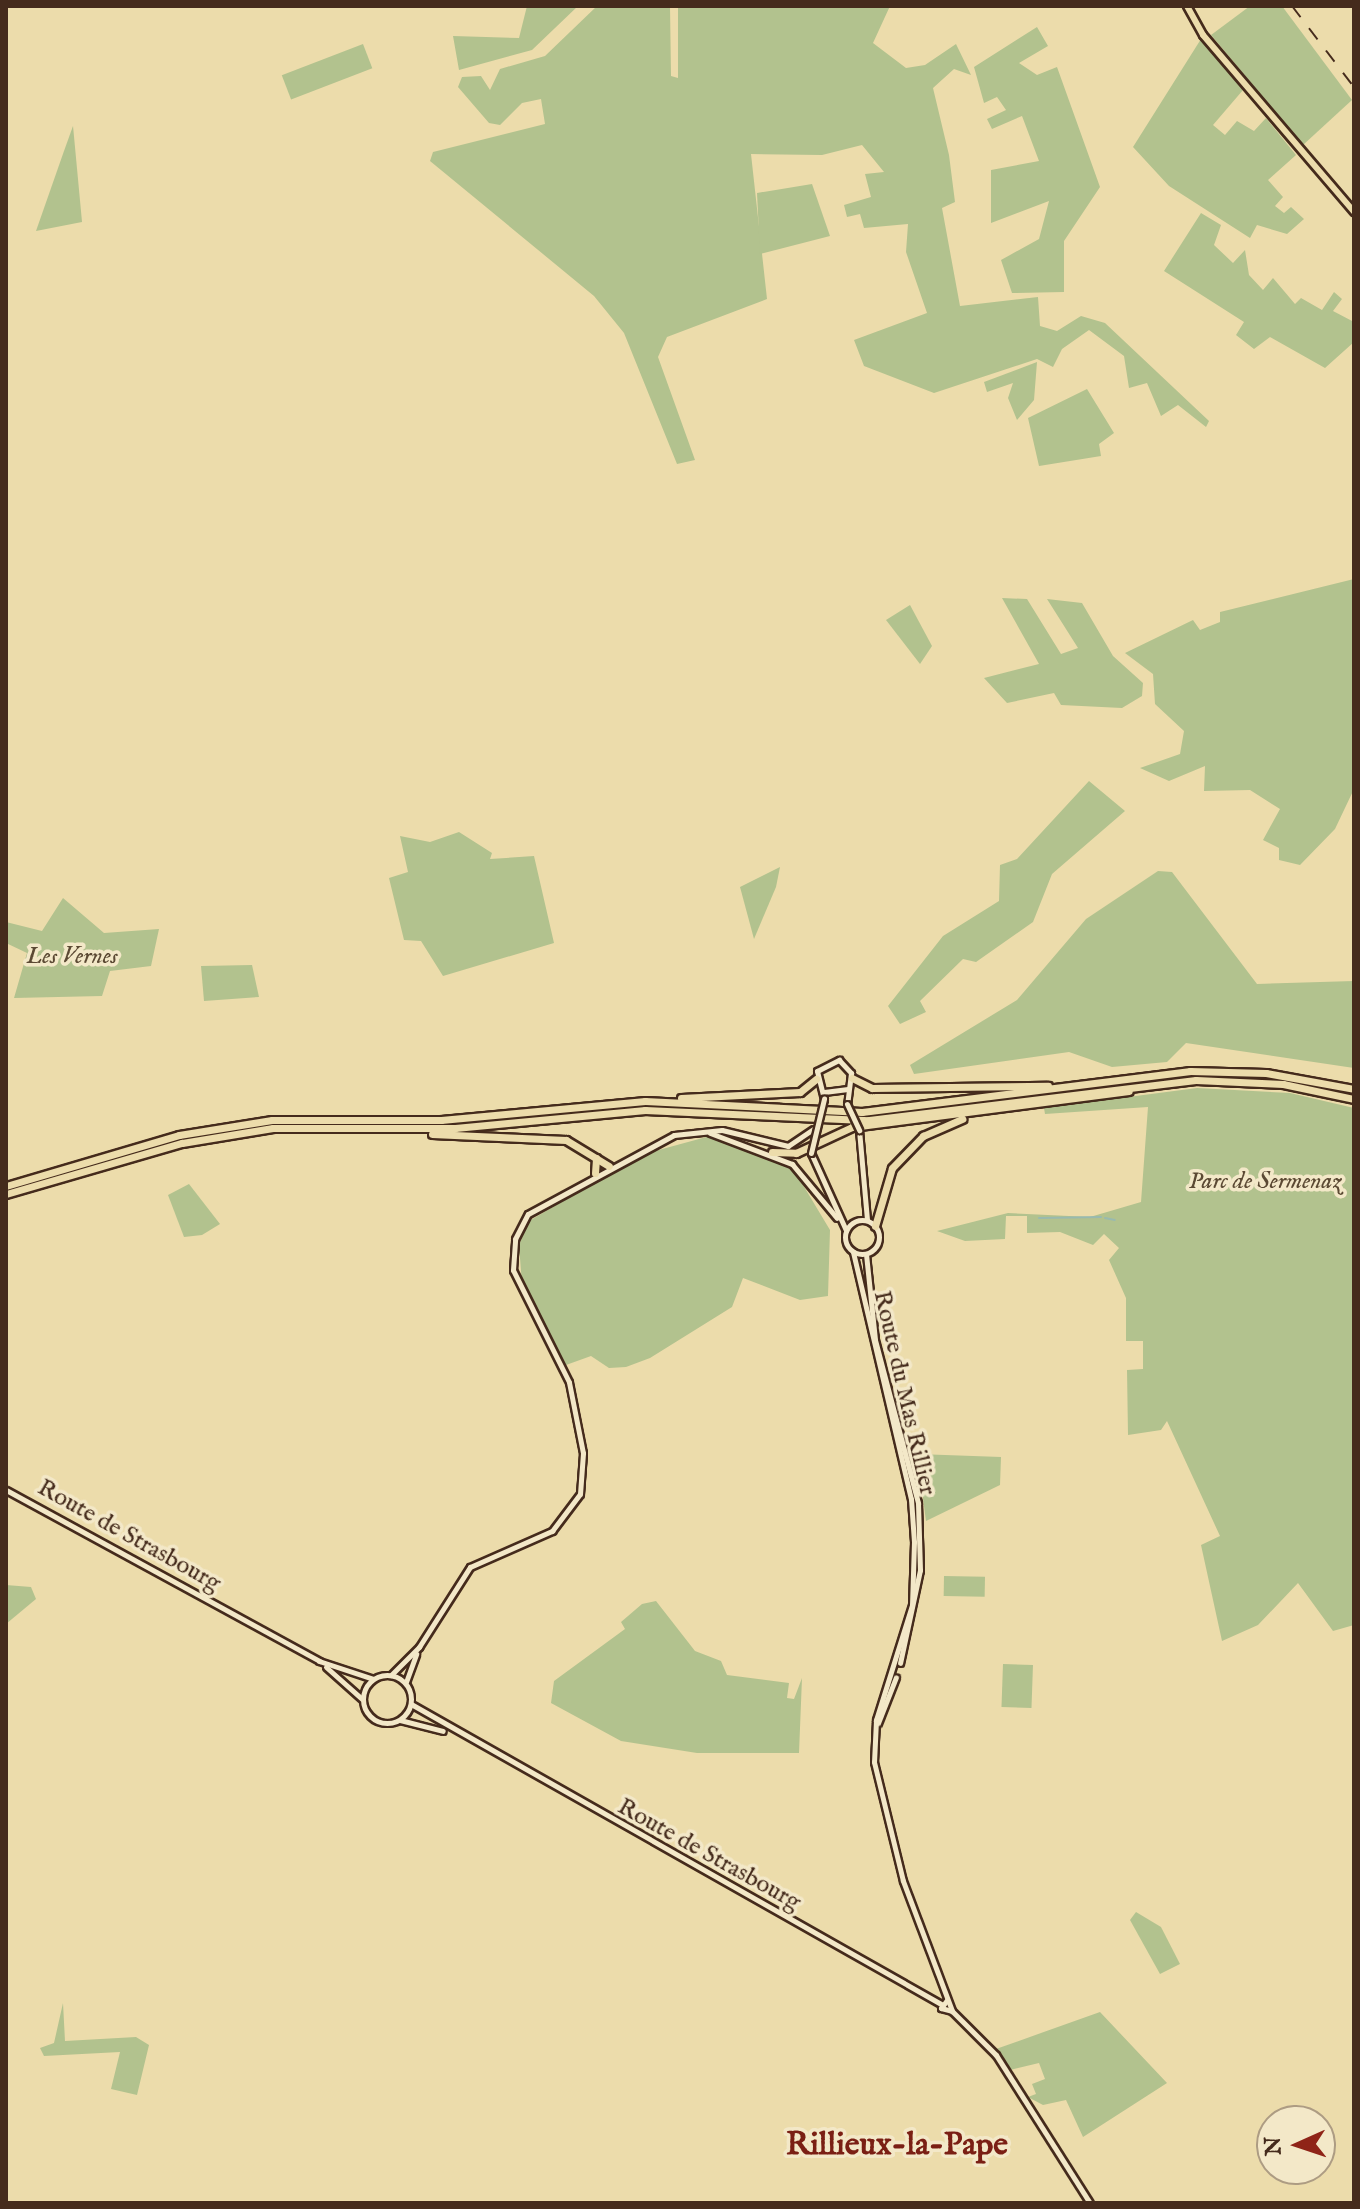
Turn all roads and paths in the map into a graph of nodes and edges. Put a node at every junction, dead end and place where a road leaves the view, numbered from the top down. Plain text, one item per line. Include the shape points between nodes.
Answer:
1 (1187, 6) edge
2 (1354, 212) edge
3 (852, 1078) junction
4 (816, 1079) junction
5 (1217, 1080) junction
6 (1058, 1087) junction
7 (848, 1089) junction
8 (1354, 1089) edge
9 (823, 1092) junction
10 (1354, 1099) edge
11 (645, 1101) junction
12 (983, 1114) junction
13 (390, 1128) junction
14 (813, 1129) junction
15 (702, 1131) junction
16 (772, 1152) junction
17 (596, 1158) junction
18 (609, 1166) junction
19 (595, 1173) junction
20 (6, 1186) edge
21 (6, 1194) edge
22 (837, 1218) junction
23 (867, 1221) junction
24 (875, 1226) junction
25 (846, 1230) junction
26 (853, 1252) junction
27 (866, 1254) junction
28 (6, 1490) edge
29 (419, 1647) junction
30 (319, 1661) junction
31 (391, 1675) junction
32 (373, 1679) junction
33 (406, 1683) junction
34 (362, 1699) junction
35 (411, 1704) junction
36 (399, 1720) junction
37 (875, 1730) junction
38 (459, 1738) junction
39 (947, 2000) junction
40 (941, 2004) junction
41 (952, 2011) junction
42 (1090, 2203) edge

1 - 2 main road via 1212,46
3 - 4 main road via 835,1060 821,1065
3 - 6 highway via 872,1088
3 - 7 main road
4 - 9 main road
4 - 11 highway via 800,1092
5 - 10 highway
5 - 12 highway
5 - 13 highway via 869,1120 645,1110
6 - 8 highway via 1238,1071
6 - 11 highway via 862,1112
7 - 9 main road
7 - 23 main road, bridge via 847,1104 859,1130
9 - 14 main road, bridge
11 - 20 highway via 454,1119 237,1123
12 - 16 highway via 846,1128 801,1151
12 - 24 highway via 946,1123 911,1146 885,1180
13 - 17 highway via 554,1138
13 - 21 highway via 223,1134
14 - 15 main road, bridge via 806,1140 780,1146
14 - 22 main road, bridge via 811,1153
15 - 16 main road
15 - 18 main road via 667,1137
16 - 22 main road via 800,1170
17 - 18 highway
17 - 19 highway
18 - 19 main road
19 - 29 main road via 533,1209 512,1255 518,1287 569,1382 583,1453 580,1494 558,1527 470,1567
22 - 25 main road
23 - 24 main road
23 - 25 main road
24 - 27 main road via 878,1243
25 - 26 main road
26 - 27 main road
26 - 37 main road, Route du Mas Rillier via 868,1340 911,1499 914,1542 912,1605
27 - 37 main road, Route du Mas Rillier via 875,1340 916,1486 921,1552 911,1628
28 - 30 main road, Route de Strasbourg
29 - 31 main road
29 - 33 main road
30 - 32 main road, Route de Strasbourg
30 - 34 main road, Route de Strasbourg
31 - 32 main road
31 - 33 main road
32 - 34 main road
33 - 35 main road
34 - 36 main road via 377,1721
35 - 36 main road
35 - 38 main road, Route de Strasbourg
36 - 38 main road, Route de Strasbourg via 415,1719
37 - 39 main road, Route du Mas Rillier via 876,1774 895,1851
38 - 40 main road, Route de Strasbourg
39 - 40 main road
39 - 41 main road, Route du Mas Rillier
40 - 41 main road, Route de Strasbourg
41 - 42 main road via 996,2055

